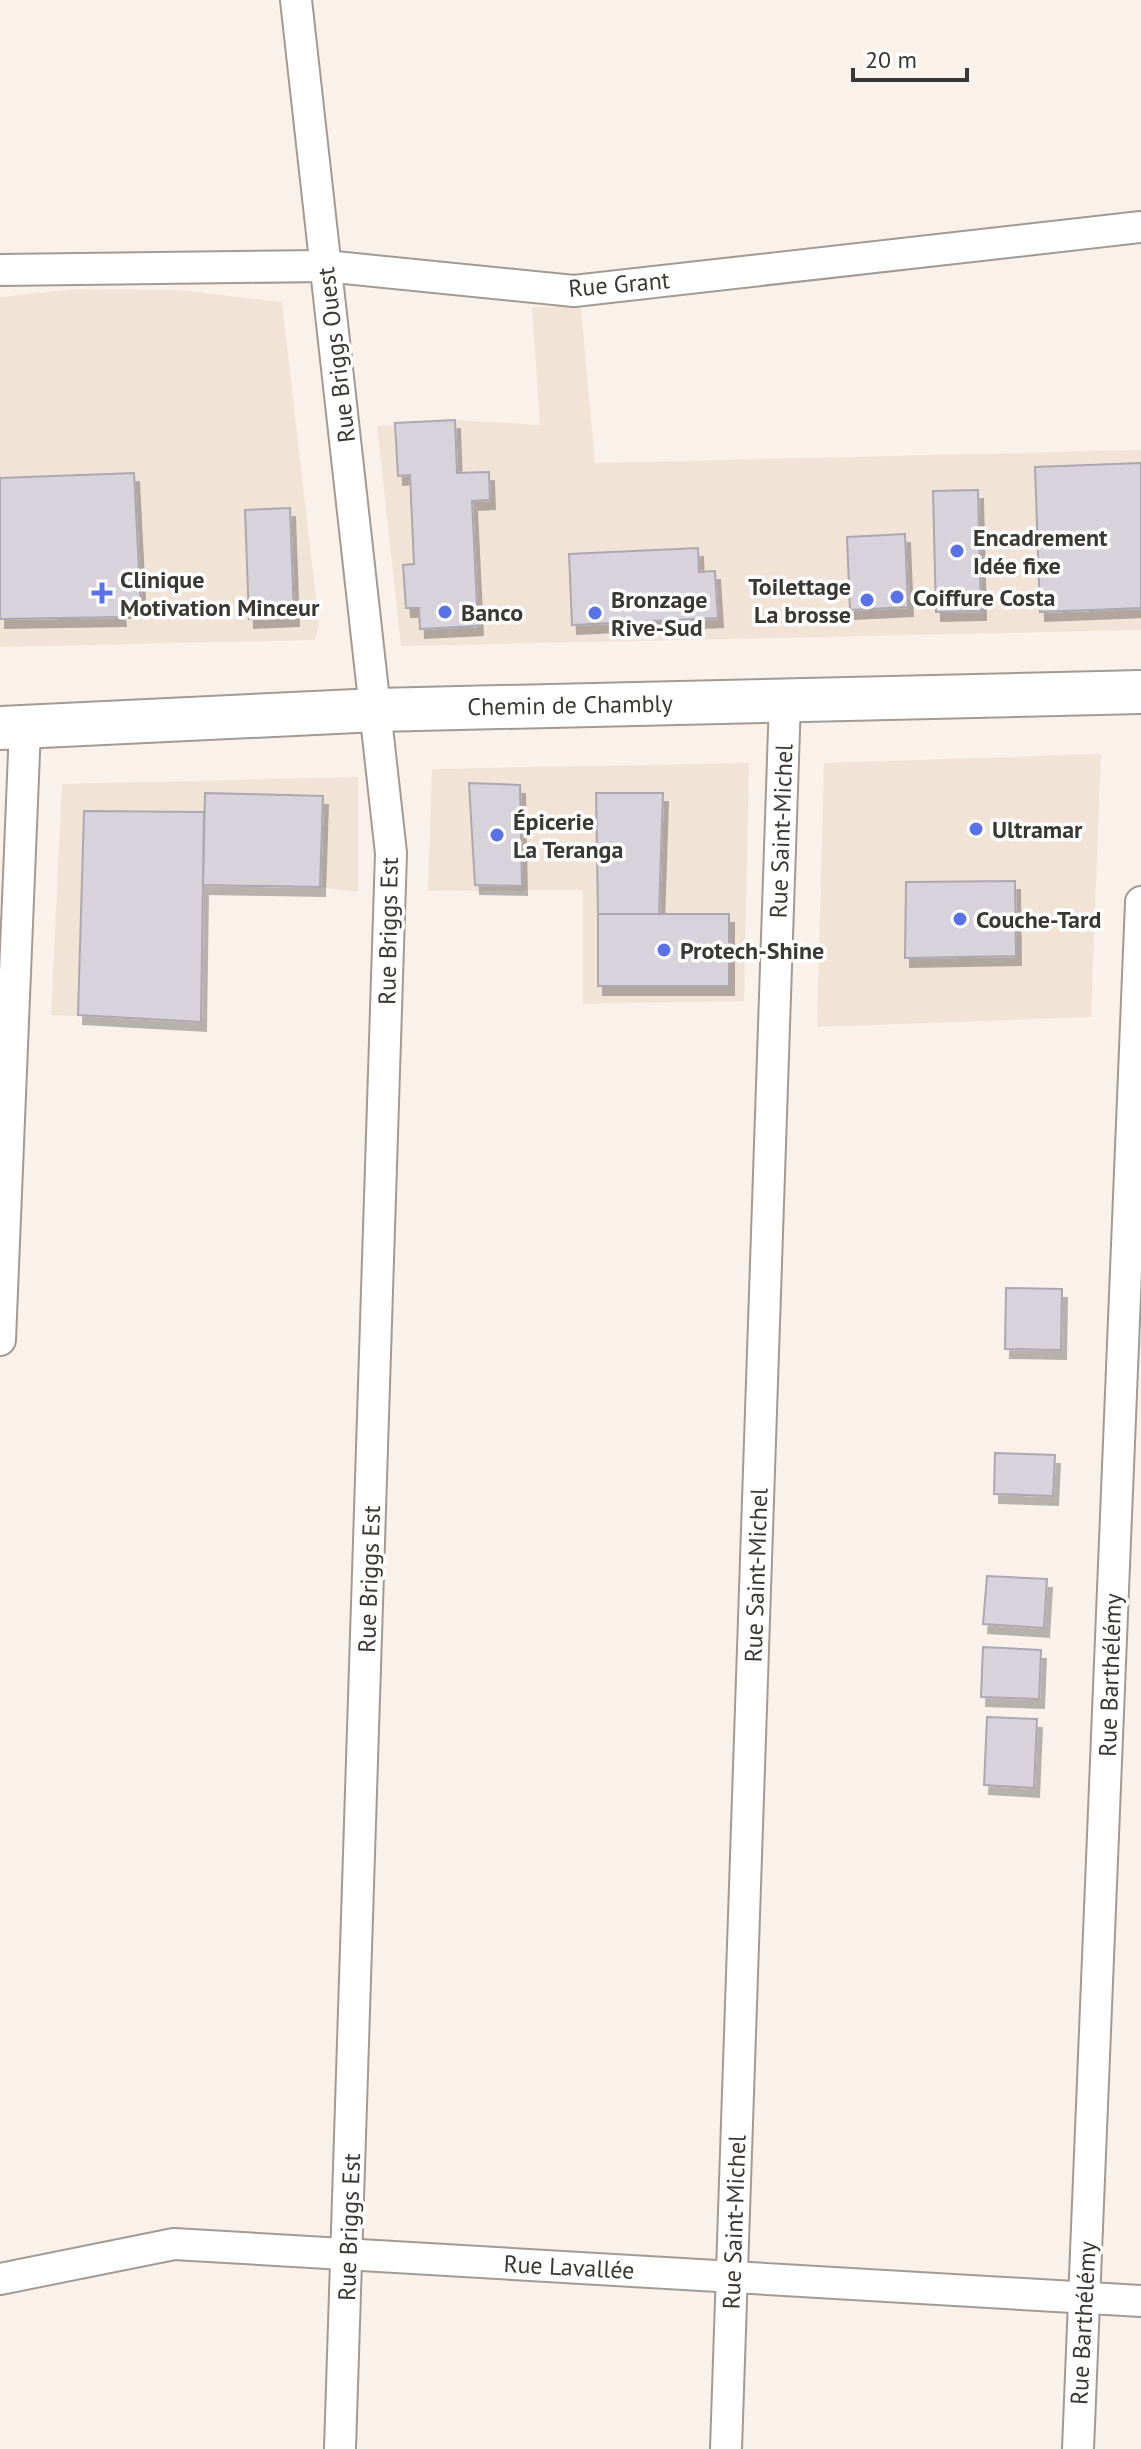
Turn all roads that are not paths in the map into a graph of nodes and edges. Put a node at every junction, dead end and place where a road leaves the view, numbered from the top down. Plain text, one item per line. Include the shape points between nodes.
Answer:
1 (296, 0) edge
2 (1141, 227) edge
3 (325, 266) junction
4 (0, 270) edge
5 (1141, 692) edge
6 (785, 700) junction
7 (377, 710) junction
8 (12, 728) edge
9 (1141, 902) edge
10 (0, 1340) edge
11 (348, 2254) junction
12 (732, 2277) junction
13 (0, 2279) edge
14 (1085, 2297) junction
15 (1141, 2301) edge
16 (340, 2449) edge
17 (726, 2449) edge
18 (1078, 2449) edge

1 - 3 street, Rue Briggs Ouest
2 - 3 street, Rue Grant via 574,291
3 - 4 street, Rue Grant
3 - 7 street, Rue Briggs Ouest
5 - 6 main road, Chemin de Chambly
6 - 7 main road, Chemin de Chambly
6 - 12 street, Rue Saint-Michel
7 - 8 main road, Chemin de Chambly
7 - 11 street, Rue Briggs Est via 391,853
8 - 10 street
9 - 14 street, Rue Barthélémy
11 - 12 street, Rue Lavallée
11 - 13 street, Rue Lavallée via 174,2244
11 - 16 street, Rue Briggs Est
12 - 14 street, Rue Lavallée
12 - 17 street, Rue Saint-Michel
14 - 15 street, Rue Lavallée
14 - 18 street, Rue Barthélémy

